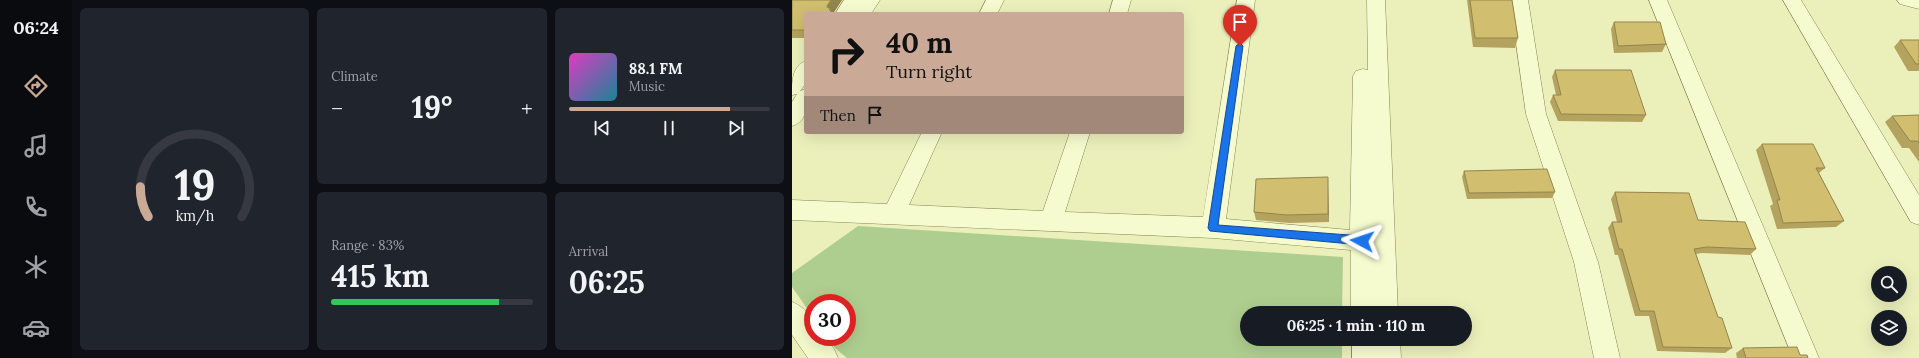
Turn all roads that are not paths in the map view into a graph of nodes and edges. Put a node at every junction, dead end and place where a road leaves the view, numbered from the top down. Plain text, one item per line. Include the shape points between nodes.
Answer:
1 (853, 0) edge
2 (872, 0) edge
3 (995, 0) edge
4 (1122, 0) edge
5 (1246, 0) edge
6 (1364, 0) edge
7 (1376, 0) edge
8 (1519, 0) edge
9 (1658, 0) edge
10 (1792, 0) edge
11 (1906, 0) edge
12 (1919, 3) edge
13 (845, 12) edge
14 (863, 12) edge
15 (989, 12) edge
16 (1119, 12) edge
17 (804, 71) edge
18 (792, 88) edge
19 (804, 100) edge
20 (792, 118) edge
21 (931, 134) edge
22 (1079, 134) edge
23 (792, 210) edge
24 (893, 214) junction
25 (1919, 214) edge
26 (1051, 221) junction
27 (1213, 228) junction
28 (1362, 241) junction
29 (1364, 306) edge
30 (1385, 306) edge
31 (792, 314) edge
32 (1365, 346) edge
33 (1387, 346) edge
34 (825, 358) edge
35 (1365, 358) edge
36 (1388, 358) edge
37 (1607, 358) edge
38 (1806, 358) edge

1 - 13 street
2 - 14 street
3 - 15 street
4 - 16 street
5 - 27 street
6 - 28 street
7 - 30 street
8 - 37 street via 1536,114 1586,262
9 - 38 street
10 - 25 street
11 - 12 street
17 - 18 street
19 - 20 street
21 - 24 street
22 - 26 street
23 - 24 street
24 - 26 street
26 - 27 street
27 - 28 street
28 - 29 street
31 - 34 street
32 - 35 street
33 - 36 street

